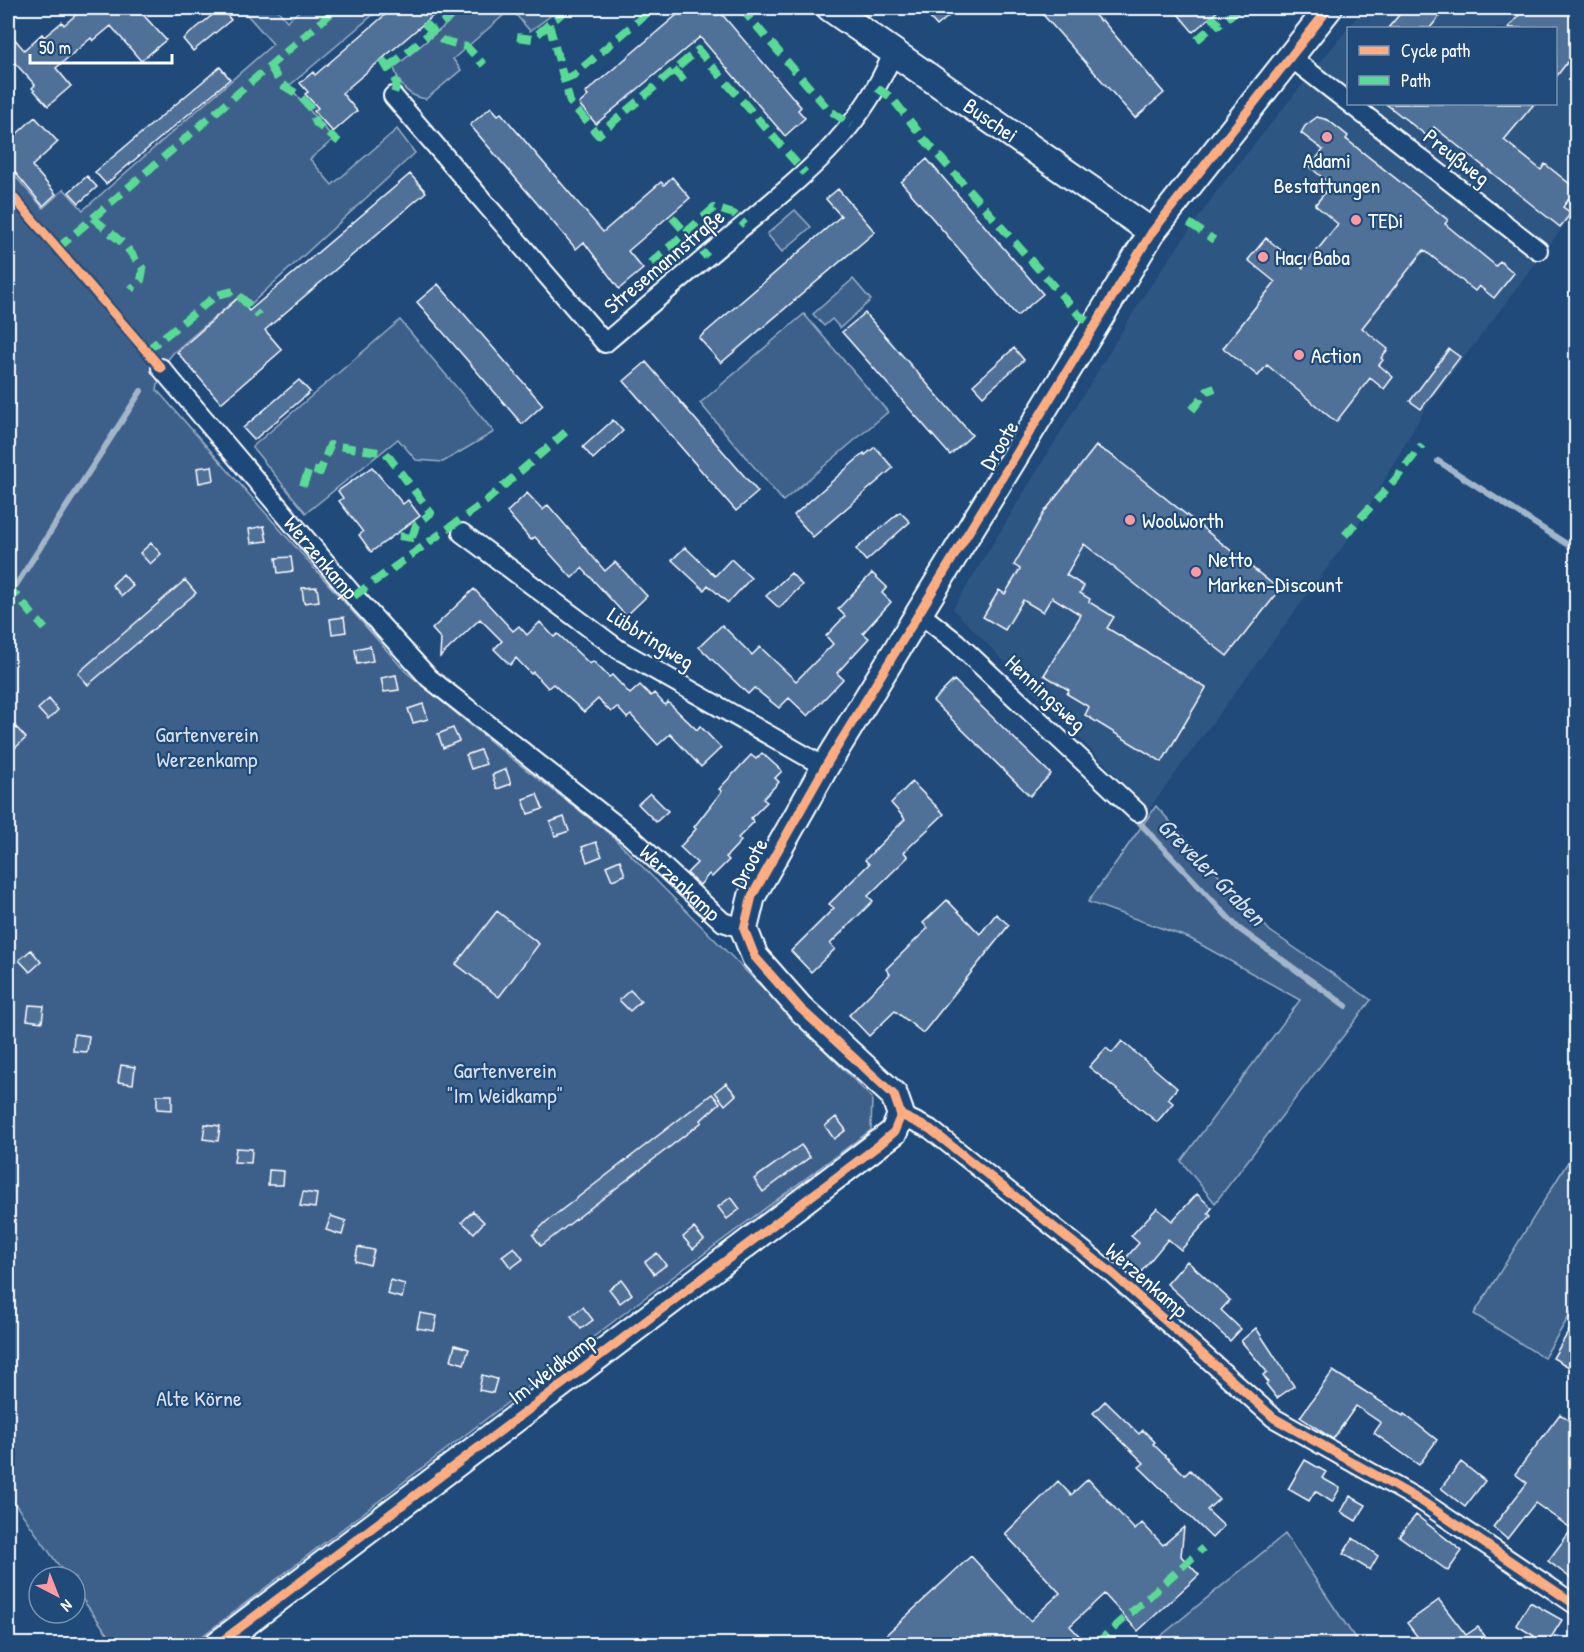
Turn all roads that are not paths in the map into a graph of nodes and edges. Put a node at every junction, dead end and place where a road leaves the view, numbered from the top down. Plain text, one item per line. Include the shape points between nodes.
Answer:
1 (830, 8) edge
2 (1329, 8) edge
3 (893, 53) junction
4 (1290, 57) junction
5 (393, 96) dead end
6 (1347, 101) edge
7 (1352, 105) edge
8 (1152, 232) junction
9 (1538, 250) dead end
10 (160, 368) dead end
11 (462, 533) dead end
12 (919, 613) junction
13 (825, 767) junction
14 (1137, 812) dead end
15 (744, 930) junction
16 (901, 1115) junction
17 (1576, 1605) edge
18 (218, 1644) edge

1 - 3 street, Buschei
2 - 4 street, Droote
3 - 5 street, Stresemannstraße via 880,84 843,137 605,343
3 - 8 street, Buschei
4 - 6 street, Preußweg
4 - 8 street, Droote
7 - 9 street, Preußweg
8 - 12 street, Droote
10 - 15 street, Werzenkamp via 429,678 630,837 723,922
11 - 13 street, Lübbringweg via 618,649
12 - 13 street, Droote
12 - 14 street, Henningsweg via 956,642
13 - 15 street, Droote via 752,896
15 - 16 street, Werzenkamp via 755,957 776,983 894,1095
16 - 17 street, Werzenkamp via 930,1129 1113,1274 1274,1418 1423,1502
16 - 18 street, Im Weidkamp via 894,1132 879,1145

